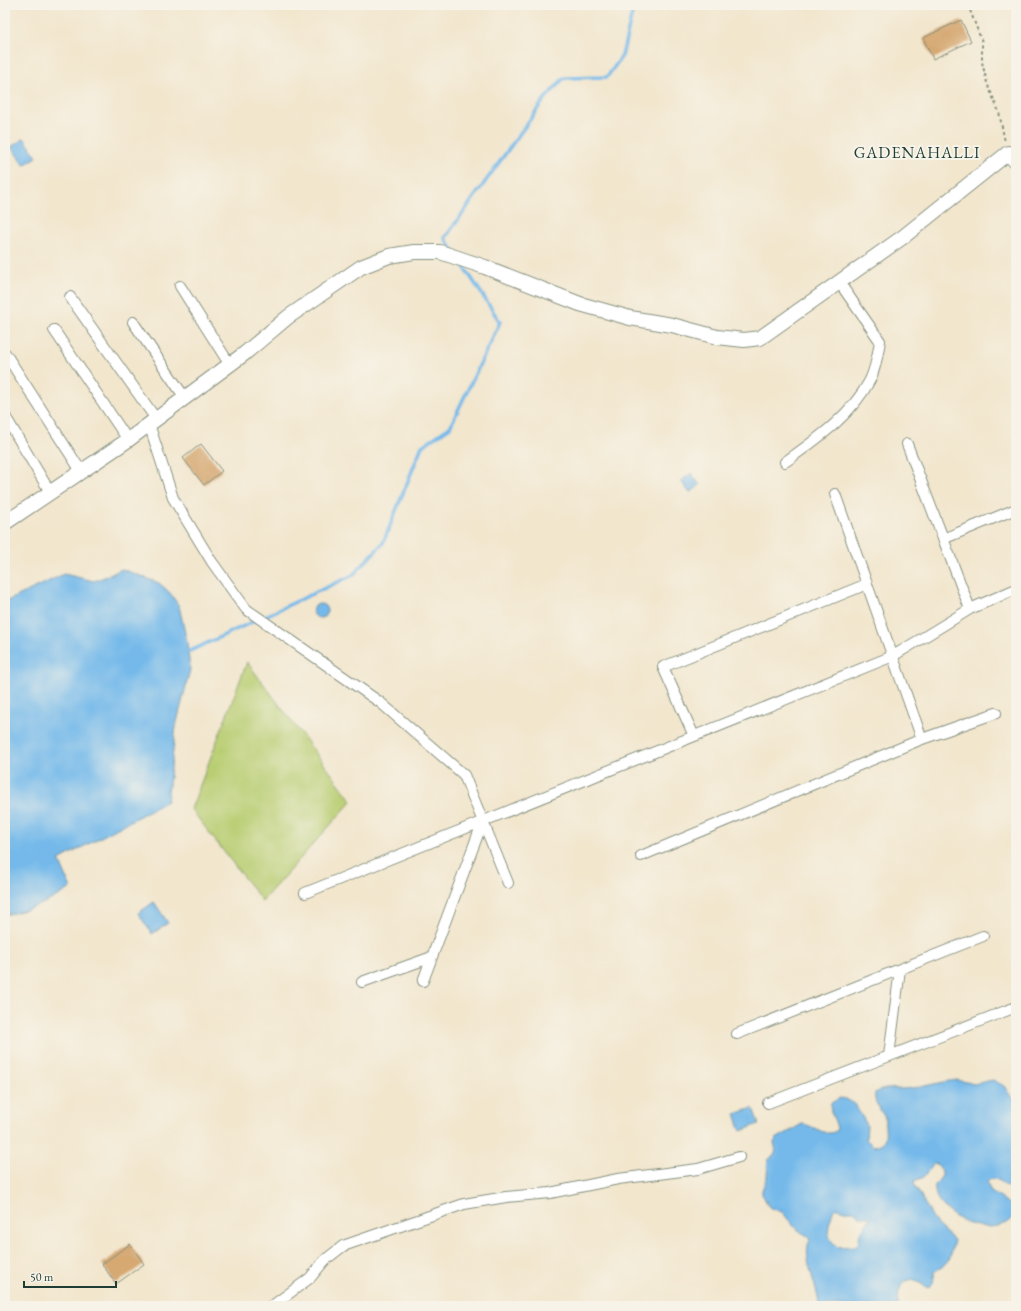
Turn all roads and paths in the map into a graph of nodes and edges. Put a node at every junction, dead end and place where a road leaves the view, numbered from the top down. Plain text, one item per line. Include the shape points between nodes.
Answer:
1 (968, 5) edge
2 (1012, 157) edge
3 (840, 282) junction
4 (180, 286) dead end
5 (70, 297) dead end
6 (133, 322) dead end
7 (54, 330) dead end
8 (5, 353) edge
9 (230, 364) junction
10 (185, 398) junction
11 (5, 416) edge
12 (152, 421) junction
13 (128, 440) junction
14 (907, 444) dead end
15 (785, 462) dead end
16 (81, 472) junction
17 (50, 492) junction
18 (835, 494) dead end
19 (1016, 509) edge
20 (5, 523) edge
21 (943, 539) junction
22 (867, 584) junction
23 (1016, 589) edge
24 (970, 609) junction
25 (893, 656) junction
26 (996, 714) dead end
27 (694, 736) junction
28 (922, 739) junction
29 (483, 821) junction
30 (641, 856) dead end
31 (508, 883) dead end
32 (305, 894) dead end
33 (983, 936) dead end
34 (432, 957) junction
35 (900, 969) junction
36 (423, 981) dead end
37 (362, 982) dead end
38 (1016, 1007) edge
39 (737, 1034) dead end
40 (889, 1056) junction
41 (768, 1103) dead end
42 (739, 1157) dead end
43 (272, 1306) edge

1 - 2 path via 982,42 982,62
2 - 3 street
3 - 9 street via 772,331 760,338 744,340 630,318 580,304 440,252 414,252 389,256 361,267 288,317
3 - 15 street via 880,341 876,361 870,380 840,420
4 - 9 street
5 - 12 street
6 - 10 street
7 - 13 street
8 - 16 street
9 - 10 street
10 - 12 street
11 - 17 street
12 - 13 street
12 - 29 street via 173,498 212,562 246,609 381,703 464,775
13 - 16 street
14 - 21 street
16 - 17 street
17 - 20 street
18 - 22 street
19 - 21 street
21 - 24 street
22 - 25 street
22 - 27 street via 663,667
23 - 24 street
24 - 25 street
25 - 27 street
25 - 28 street
26 - 28 street
27 - 29 street
28 - 30 street
29 - 31 street
29 - 32 street
29 - 34 street
33 - 35 street
34 - 36 street
34 - 37 street
35 - 39 street
35 - 40 street
38 - 40 street
40 - 41 street
42 - 43 street via 698,1169 618,1179 550,1194 506,1197 464,1204 342,1246 325,1260 310,1278

